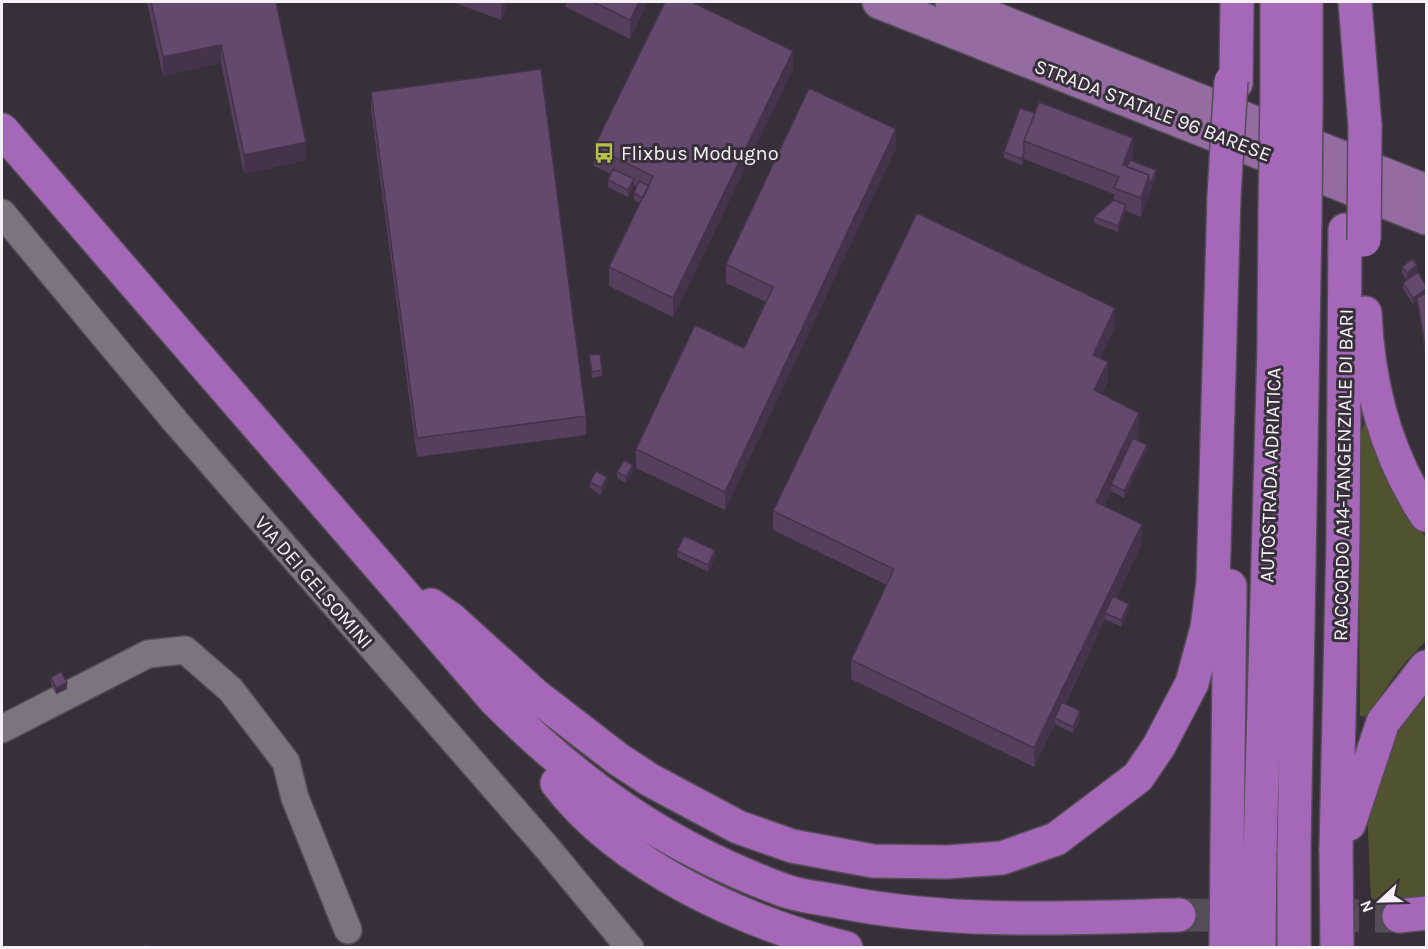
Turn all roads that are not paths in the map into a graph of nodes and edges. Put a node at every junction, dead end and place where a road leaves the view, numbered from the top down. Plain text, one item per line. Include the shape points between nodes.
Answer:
1 (879, 2) edge
2 (952, 2) edge
3 (1237, 2) edge
4 (1277, 2) edge
5 (1306, 2) edge
6 (1345, 2) edge
7 (1355, 2) edge
8 (1292, 98) junction
9 (1355, 124) junction
10 (7, 133) edge
11 (1426, 191) edge
12 (1229, 197) junction
13 (2, 213) edge
14 (1290, 216) junction
15 (1426, 218) edge
16 (1355, 235) junction
17 (1426, 515) edge
18 (381, 570) junction
19 (1426, 667) edge
20 (495, 700) junction
21 (2, 729) edge
22 (1337, 845) junction
23 (1179, 915) tunnel mouth
24 (348, 930) dead end
25 (630, 948) edge
26 (846, 948) edge
27 (1226, 948) edge
28 (1259, 948) edge
29 (1294, 948) edge
30 (1337, 948) edge

1 - 15 main road, STRADA STATALE 96 BARESE
2 - 11 main road, STRADA STATALE 96 BARESE
3 - 12 highway
4 - 8 highway, AUTOSTRADA ADRIATICA
5 - 8 highway, AUTOSTRADA ADRIATICA
6 - 9 highway, RACCORDO A14-TANGENZIALE DI BARI
7 - 9 highway
8 - 14 highway, AUTOSTRADA ADRIATICA, bridge
9 - 16 highway, RACCORDO A14-TANGENZIALE DI BARI
10 - 18 highway
12 - 18 highway via 1213,583 1207,628 1192,683 1138,777 1056,839 1002,858 873,861 792,846 738,827 618,759 535,695 451,619
12 - 27 highway, bridge
13 - 25 street, VIA DEI GELSOMINI via 175,422 549,849
14 - 28 highway, AUTOSTRADA ADRIATICA, bridge via 1274,345
14 - 29 highway, AUTOSTRADA ADRIATICA, bridge
16 - 17 highway via 1367,353 1385,430 1397,464
16 - 22 highway, RACCORDO A14-TANGENZIALE DI BARI
18 - 20 highway
19 - 22 highway via 1383,722 1348,826
20 - 23 highway via 569,770 651,828 784,891 894,913 1044,919
20 - 26 highway via 565,793 613,838 702,896 763,924
21 - 24 street via 148,654 185,650 231,690 286,762 295,798
22 - 30 highway, RACCORDO A14-TANGENZIALE DI BARI, bridge

